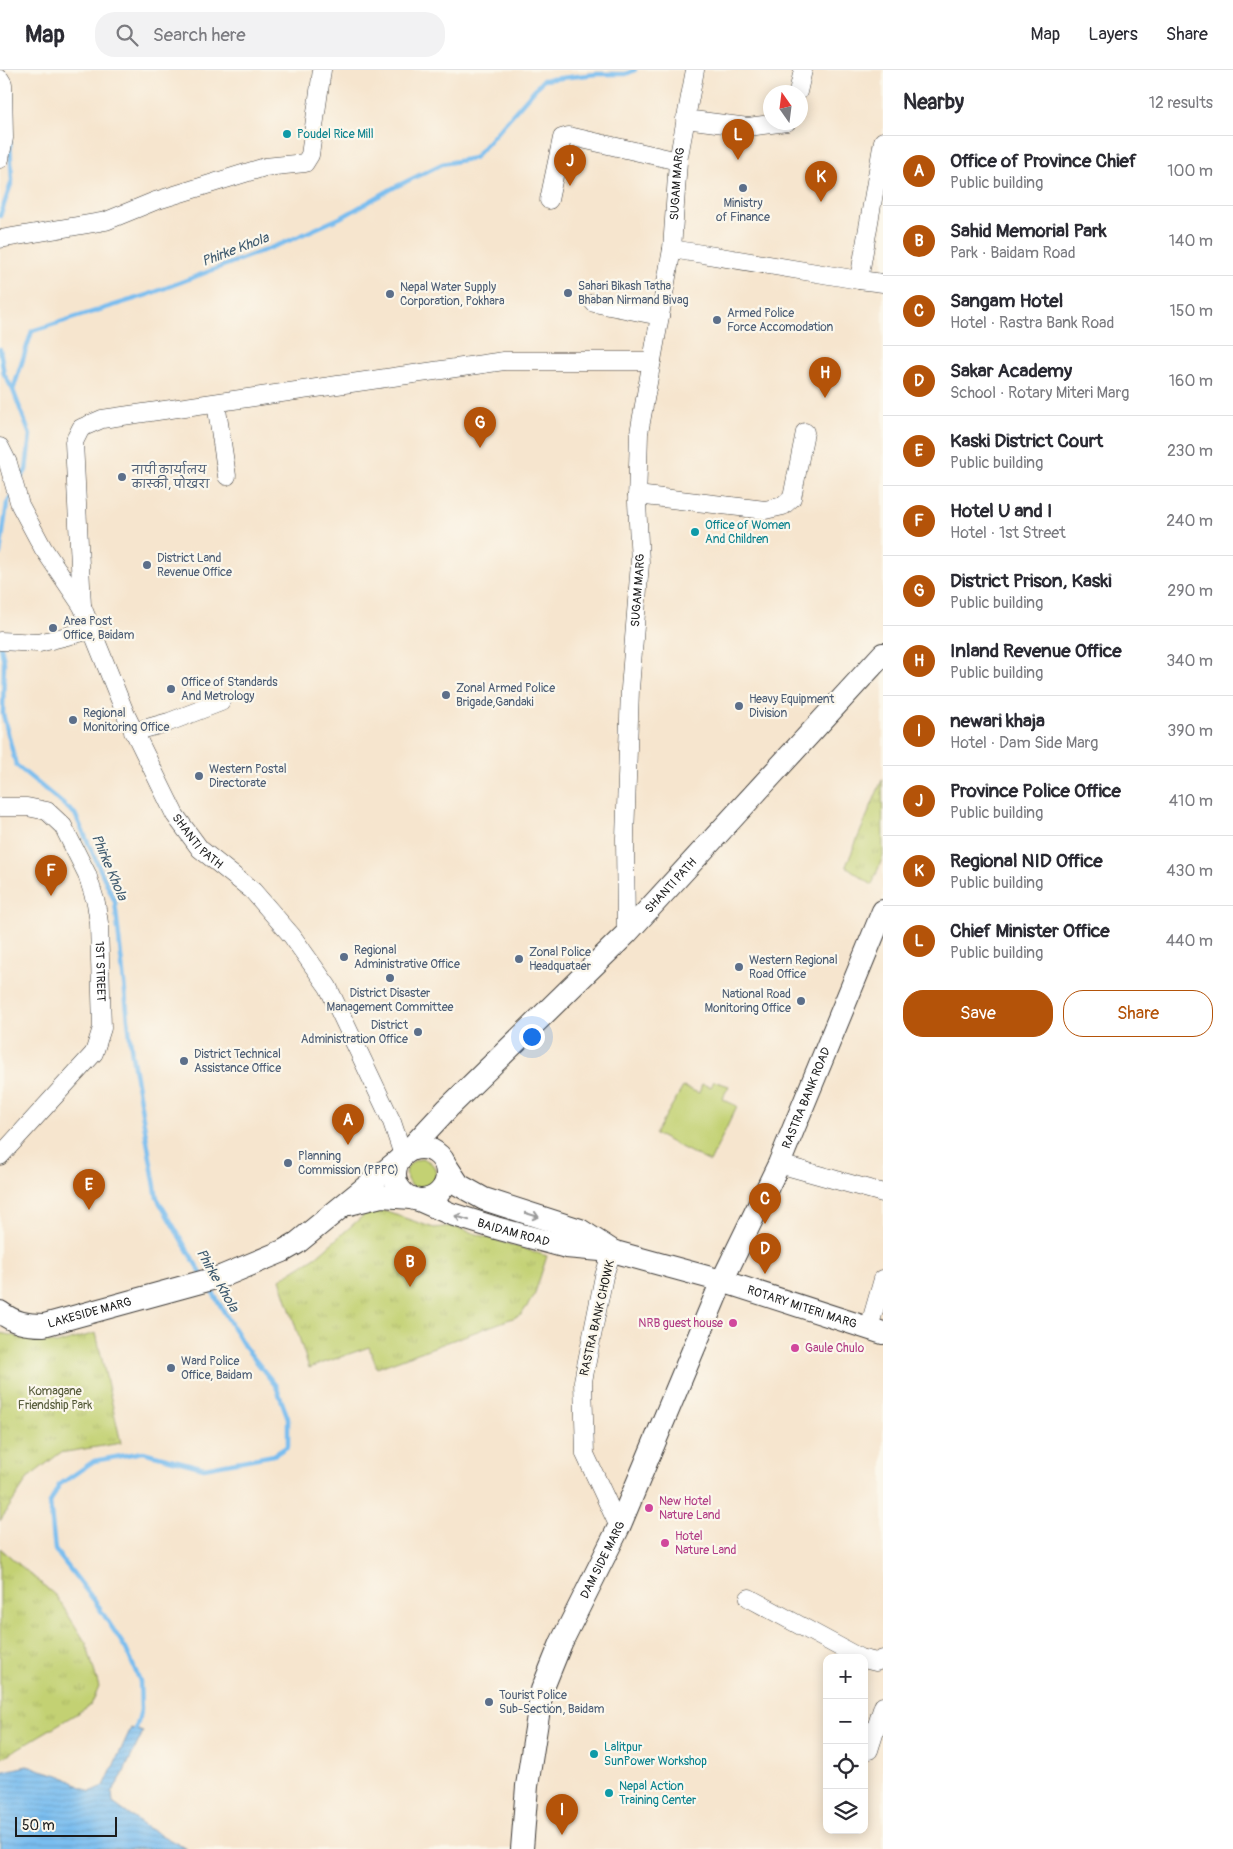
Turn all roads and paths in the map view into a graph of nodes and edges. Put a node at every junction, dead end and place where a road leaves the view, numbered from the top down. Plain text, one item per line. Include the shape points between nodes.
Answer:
1 (322, 70) edge
2 (695, 70) edge
3 (803, 70) edge
4 (0, 79) edge
5 (800, 85) edge
6 (685, 119) junction
7 (763, 125) edge
8 (883, 141) edge
9 (0, 159) edge
10 (678, 161) junction
11 (548, 200) dead end
12 (3, 239) edge
13 (672, 249) junction
14 (859, 280) junction
15 (883, 283) edge
16 (594, 303) dead end
17 (660, 316) junction
18 (652, 361) junction
19 (216, 403) junction
20 (805, 432) dead end
21 (0, 447) edge
22 (227, 476) dead end
23 (637, 495) junction
24 (82, 606) junction
25 (91, 630) junction
26 (8, 641) edge
27 (883, 654) edge
28 (221, 702) dead end
29 (133, 732) junction
30 (0, 807) edge
31 (883, 911) edge
32 (626, 934) junction
33 (879, 935) edge
34 (448, 1108) junction
35 (0, 1156) edge
36 (403, 1156) junction
37 (445, 1163) junction
38 (779, 1164) junction
39 (883, 1193) edge
40 (416, 1199) junction
41 (336, 1210) junction
42 (612, 1251) junction
43 (883, 1279) edge
44 (722, 1281) junction
45 (181, 1289) joint
46 (0, 1312) edge
47 (876, 1330) edge
48 (619, 1527) junction
49 (749, 1598) dead end
50 (853, 1654) edge
51 (883, 1659) edge
52 (868, 1660) edge
53 (883, 1706) edge
54 (869, 1750) dead end
55 (522, 1849) edge

1 - 12 street via 310,155 305,163 265,167 156,200 106,220
2 - 6 street, SUGAM MARG
3 - 5 street
4 - 9 street via 4,111
6 - 7 street via 748,127
6 - 10 street, SUGAM MARG
8 - 14 street
10 - 11 street via 569,136 562,138
10 - 13 street, SUGAM MARG
13 - 14 street
13 - 17 street, SUGAM MARG
14 - 15 street
16 - 17 street
17 - 18 street, SUGAM MARG
18 - 19 street via 504,361
18 - 23 street, SUGAM MARG via 639,433
19 - 22 street
19 - 24 street via 102,419 82,428 74,442
20 - 23 street via 792,498 782,506 765,510
21 - 24 street, SHANTI PATH via 20,505 43,548
23 - 32 street, SUGAM MARG via 640,563 630,689
24 - 25 street, SHANTI PATH
25 - 26 street via 39,643
25 - 29 street, SHANTI PATH
27 - 32 main road, SHANTI PATH
28 - 29 street
29 - 36 street, SHANTI PATH via 175,815 191,838 253,891 292,936 328,987 392,1122
30 - 35 street, 1ST STREET via 27,807 47,812 63,826 87,874 99,923 102,1028 94,1053
31 - 33 main road, RASTRA BANK ROAD
32 - 34 main road, SHANTI PATH
33 - 38 main road, RASTRA BANK ROAD
34 - 36 main road, SHANTI PATH
34 - 37 main road, SHANTI PATH via 438,1133
36 - 37 main road via 426,1148
36 - 40 main road, BAIDAM ROAD via 395,1170 396,1182 402,1192
36 - 41 main road, BAIDAM ROAD
37 - 40 main road, BAIDAM ROAD via 446,1181 439,1193 426,1200
37 -> 42 main road, BAIDAM ROAD via 459,1184 476,1196 580,1230
38 - 39 street
38 - 44 main road, RASTRA BANK ROAD
40 - 41 main road, BAIDAM ROAD via 381,1196
42 -> 40 main road, BAIDAM ROAD via 566,1248 451,1214
41 - 45 main road, BAIDAM ROAD via 297,1243 223,1276
42 - 44 main road, BAIDAM ROAD
42 - 48 street, RASTRA BANK CHOWK via 583,1381 585,1454
43 - 47 street
44 - 47 main road, ROTARY MITERI MARG
44 - 48 main road, DAM SIDE MARG
45 - 46 main road, LAKESIDE MARG via 44,1325 20,1323
48 - 55 main road, DAM SIDE MARG via 542,1690 527,1786
49 - 50 street
51 - 52 street via 876,1662
53 - 54 street

